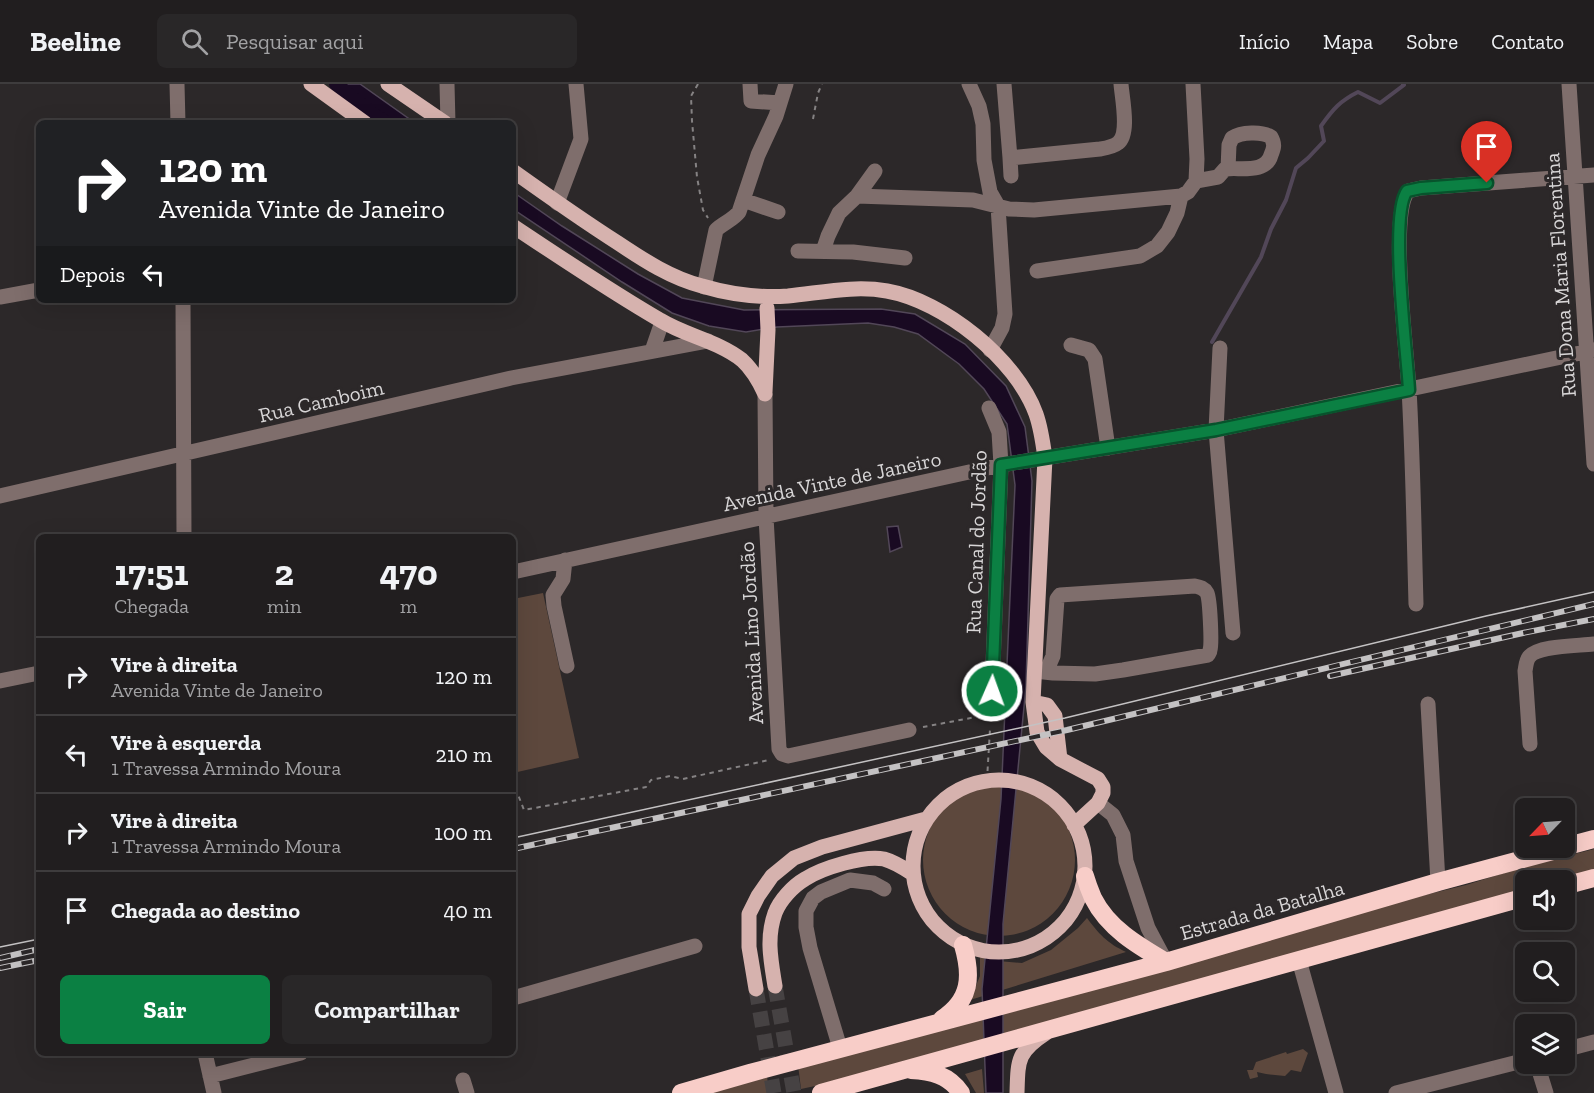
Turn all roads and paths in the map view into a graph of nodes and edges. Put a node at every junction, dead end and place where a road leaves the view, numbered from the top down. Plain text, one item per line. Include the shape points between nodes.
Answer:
1 (177, 84) edge
2 (311, 84) edge
3 (388, 84) edge
4 (447, 84) edge
5 (576, 84) edge
6 (698, 84) edge
7 (750, 84) edge
8 (786, 84) edge
9 (822, 84) edge
10 (969, 84) edge
11 (1004, 84) edge
12 (1121, 84) edge
13 (1193, 84) edge
14 (1569, 84) edge
15 (780, 103) junction
16 (813, 119) dead end
17 (178, 120) edge
18 (361, 120) edge
19 (442, 120) edge
20 (446, 120) edge
21 (1010, 158) junction
22 (1228, 169) dead end
23 (875, 171) dead end
24 (516, 173) edge
25 (1594, 175) edge
26 (1011, 176) dead end
27 (1575, 177) junction
28 (1196, 181) junction
29 (857, 196) junction
30 (1181, 196) junction
31 (743, 200) junction
32 (557, 203) junction
33 (998, 206) junction
34 (778, 212) dead end
35 (516, 228) edge
36 (716, 230) junction
37 (798, 251) dead end
38 (823, 251) junction
39 (905, 258) dead end
40 (1037, 271) dead end
41 (704, 287) junction
42 (36, 291) edge
43 (0, 297) edge
44 (766, 302) junction
45 (183, 303) edge
46 (662, 322) junction
47 (708, 341) junction
48 (1071, 345) dead end
49 (1220, 348) dead end
50 (990, 350) junction
51 (652, 351) junction
52 (1590, 351) edge
53 (1409, 390) junction
54 (765, 394) junction
55 (989, 408) dead end
56 (1216, 430) junction
57 (1108, 448) junction
58 (184, 455) junction
59 (1043, 459) junction
60 (1004, 464) junction
61 (1594, 464) edge
62 (0, 496) edge
63 (766, 517) junction
64 (184, 534) edge
65 (565, 561) junction
66 (516, 571) edge
67 (1416, 604) dead end
68 (1233, 633) dead end
69 (1594, 644) edge
70 (567, 666) dead end
71 (1041, 671) junction
72 (36, 674) edge
73 (0, 681) edge
74 (1428, 704) dead end
75 (991, 714) junction
76 (909, 730) joint
77 (1530, 744) dead end
78 (782, 754) junction
79 (992, 780) junction
80 (516, 792) edge
81 (1098, 804) junction
82 (926, 819) junction
83 (1074, 825) junction
84 (1594, 839) edge
85 (1575, 844) edge
86 (1524, 858) edge
87 (913, 874) junction
88 (1084, 876) junction
89 (1594, 878) edge
90 (1438, 882) junction
91 (1575, 883) edge
92 (884, 889) dead end
93 (1515, 900) edge
94 (695, 946) dead end
95 (971, 948) junction
96 (1299, 960) junction
97 (1166, 962) junction
98 (775, 986) tunnel mouth
99 (756, 989) tunnel mouth
100 (516, 997) edge
101 (939, 1021) junction
102 (1051, 1029) junction
103 (1594, 1042) edge
104 (1575, 1047) edge
105 (840, 1048) junction
106 (206, 1056) edge
107 (289, 1056) edge
108 (1515, 1063) edge
109 (900, 1070) junction
110 (1540, 1074) edge
111 (210, 1076) junction
112 (214, 1093) edge
113 (681, 1093) edge
114 (821, 1093) edge
115 (961, 1093) edge
116 (1017, 1093) edge
117 (1336, 1093) edge
118 (1396, 1093) edge
119 (1546, 1093) edge

1 - 17 street
2 - 18 main road
3 - 19 main road
4 - 20 street
5 - 32 street via 581,140
6 - 36 path via 691,96 697,177 703,210
7 - 15 street via 751,101
8 - 15 street
9 - 16 path
10 - 33 street via 979,106 990,192
11 - 21 street
12 - 21 street via 1125,134 1119,143 1100,149
13 - 28 street
14 - 27 street, Rua Dona Maria Florentina
15 - 31 street
21 - 26 street
22 - 28 street via 1218,177
23 - 29 street
24 - 32 main road
25 - 27 street
27 - 52 street, Rua Dona Maria Florentina
27 - 53 street via 1421,188 1403,196 1401,286
28 - 30 street
29 - 33 street via 973,200
29 - 38 street via 839,213
30 - 33 street via 1034,210
30 - 40 street via 1168,232 1140,256
31 - 34 street
31 - 36 street via 734,218
32 - 41 main road via 660,270
33 - 50 street via 1005,314
35 - 46 main road
36 - 41 street
37 - 38 street
38 - 39 street
41 - 44 main road
42 - 43 street
44 - 50 main road via 826,291 886,291 932,307 958,322
44 - 54 main road, Avenida Lino Jordão
45 - 58 street
46 - 47 main road
46 - 51 street
47 - 51 street, Rua Camboim
47 - 54 main road via 748,366
48 - 57 street via 1089,350 1095,359
49 - 56 street
50 - 59 main road via 1011,371 1035,412 1042,435
51 - 58 street, Rua Camboim via 511,378
52 - 53 street, Avenida Vinte de Janeiro
52 - 61 street, Rua Dona Maria Florentina
53 - 56 street, Avenida Vinte de Janeiro
53 - 67 street
54 - 63 street, Avenida Lino Jordão
55 - 60 street, Rua Canal do Jordão via 999,432
56 - 57 street, Avenida Vinte de Janeiro
56 - 68 street
57 - 59 street, Avenida Vinte de Janeiro
58 - 62 street, Rua Camboim
58 - 64 street
59 - 60 street, Avenida Vinte de Janeiro
59 - 71 main road
60 - 63 street, Avenida Vinte de Janeiro
60 - 75 street, Rua Canal do Jordão
63 - 65 street, Avenida Vinte de Janeiro
63 - 78 street, Avenida Lino Jordão via 777,726
65 - 66 street, Avenida Vinte de Janeiro
65 - 70 street via 564,579 554,595 554,606
69 - 77 street via 1540,649 1530,655 1526,670
71 - 71 street via 1095,674 1208,654 1211,650 1206,591 1195,586 1060,595 1053,656
71 - 81 main road via 1033,702 1037,732 1060,759 1101,782 1103,793
72 - 73 street
74 - 90 street
75 - 76 path
75 - 79 path
76 - 78 street via 811,752
78 - 80 path via 763,762 683,779 670,776 651,780 646,787 524,810
79 - 82 main road via 964,786 936,806
79 - 83 main road via 1010,780 1038,789 1063,808
81 - 83 main road
81 - 97 street via 1113,815 1123,835 1126,861 1148,928
82 - 87 main road via 917,837
82 - 99 main road via 805,853 772,876 749,914
83 - 88 main road via 1083,848
84 - 85 highway, Estrada da Batalha
86 - 90 highway, Estrada da Batalha
87 - 95 main road via 918,896 929,916 944,933
87 - 98 main road via 883,859 856,860 803,880 776,911 770,930
88 - 95 main road via 1079,899 1050,936 1007,952
88 - 97 highway via 1107,918 1132,942
89 - 91 highway
90 - 97 highway, Estrada da Batalha
92 - 105 street via 850,880 821,892 806,911 810,948
93 - 96 highway
94 - 100 street
95 - 101 highway via 967,987 960,1005
96 - 102 highway
96 - 117 street
97 - 101 highway, Estrada da Batalha
101 - 105 highway, Estrada da Batalha
102 - 109 highway
102 - 116 main road via 1032,1042 1019,1060
103 - 104 street
105 - 113 highway, Estrada da Batalha
106 - 111 street
107 - 111 street
108 - 118 street
109 - 114 highway
109 - 115 highway via 937,1074
110 - 119 street
111 - 112 street

